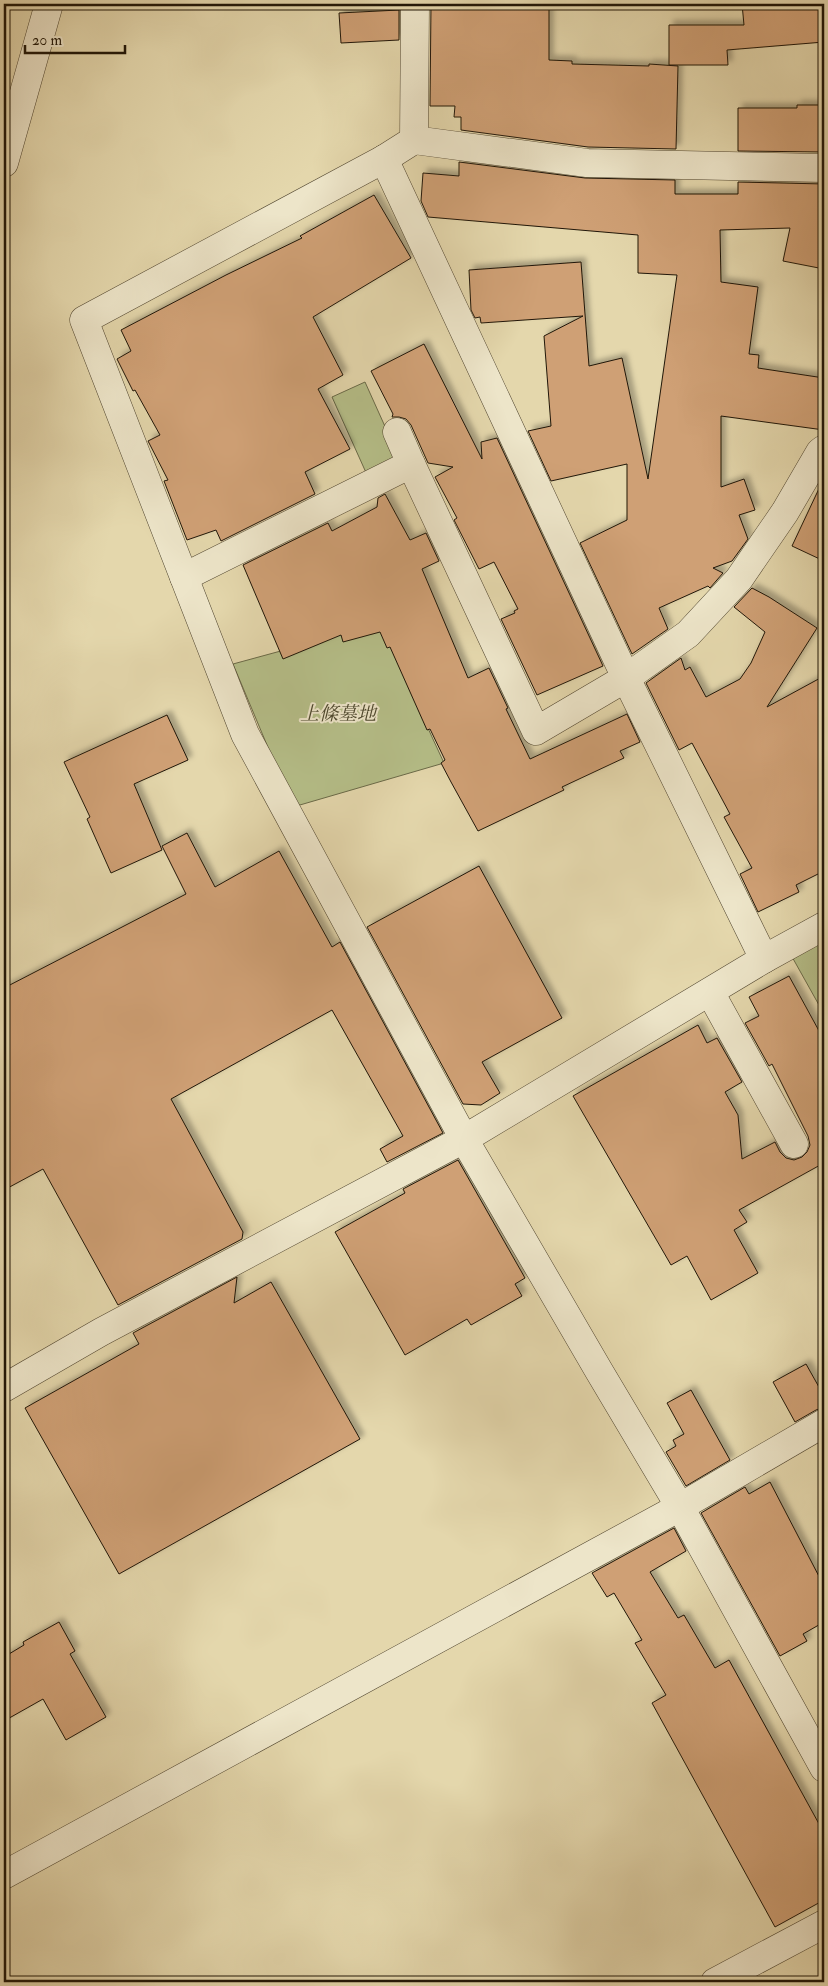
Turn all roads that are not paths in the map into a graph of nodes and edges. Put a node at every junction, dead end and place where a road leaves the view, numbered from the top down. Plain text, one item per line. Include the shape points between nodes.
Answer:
1 (48, 4) edge
2 (415, 4) edge
3 (414, 140) junction
4 (384, 159) junction
5 (4, 163) edge
6 (824, 168) edge
7 (397, 432) dead end
8 (824, 449) edge
9 (411, 464) junction
10 (184, 577) junction
11 (626, 678) junction
12 (824, 926) edge
13 (764, 959) junction
14 (710, 992) junction
15 (464, 1139) junction
16 (794, 1144) dead end
17 (4, 1388) edge
18 (824, 1423) edge
19 (680, 1507) junction
20 (824, 1768) edge
21 (4, 1875) edge
22 (824, 1924) edge
23 (714, 1982) edge

1 - 5 street
2 - 3 street
3 - 4 street
3 - 6 street via 587,163
4 - 10 street via 84,320
4 - 11 street
7 - 9 street
8 - 11 street via 739,579 688,634
9 - 10 street
9 - 11 street via 536,730
10 - 15 street via 245,734
11 - 13 street
12 - 13 street
13 - 14 street
14 - 15 street
14 - 16 street
15 - 17 street via 100,1332
15 - 19 street
18 - 19 street
19 - 20 street
19 - 21 street
22 - 23 street

